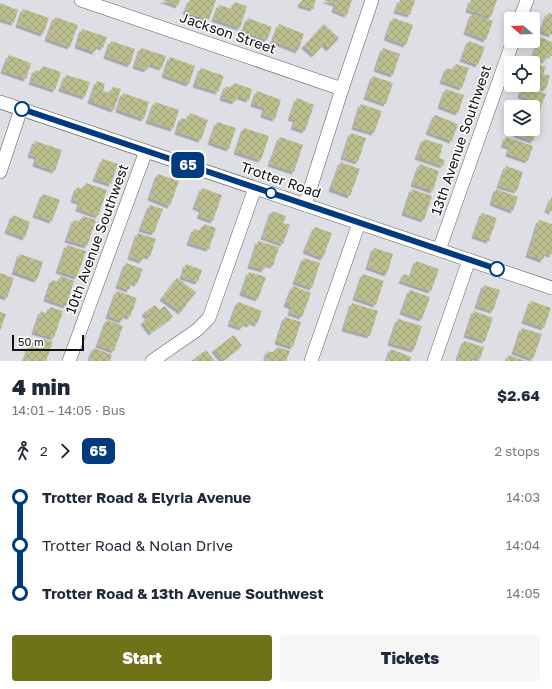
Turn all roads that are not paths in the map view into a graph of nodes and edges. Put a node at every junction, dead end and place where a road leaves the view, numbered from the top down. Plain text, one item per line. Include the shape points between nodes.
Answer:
1 (81, 0) edge
2 (372, 0) edge
3 (527, 0) edge
4 (523, 12) edge
5 (511, 48) edge
6 (342, 89) junction
7 (0, 102) edge
8 (22, 109) junction
9 (146, 151) junction
10 (0, 172) edge
11 (255, 188) junction
12 (305, 205) junction
13 (359, 223) junction
14 (439, 250) junction
15 (469, 260) junction
16 (552, 288) edge
17 (69, 361) edge
18 (152, 361) edge
19 (311, 361) edge
20 (434, 361) edge

1 - 6 street, Jackson Street
2 - 6 street
3 - 4 street
5 - 14 street, 13th Avenue Southwest
6 - 12 street
7 - 8 street, Trotter Road
8 - 9 street, Trotter Road
8 - 10 street
9 - 11 street, Trotter Road
9 - 17 street, 10th Avenue Southwest
11 - 12 street, Trotter Road
11 - 18 street via 209,318 197,330
12 - 13 street, Trotter Road
13 - 14 street, Trotter Road
13 - 19 street
14 - 15 street, Trotter Road
15 - 16 street, Trotter Road
15 - 20 street

